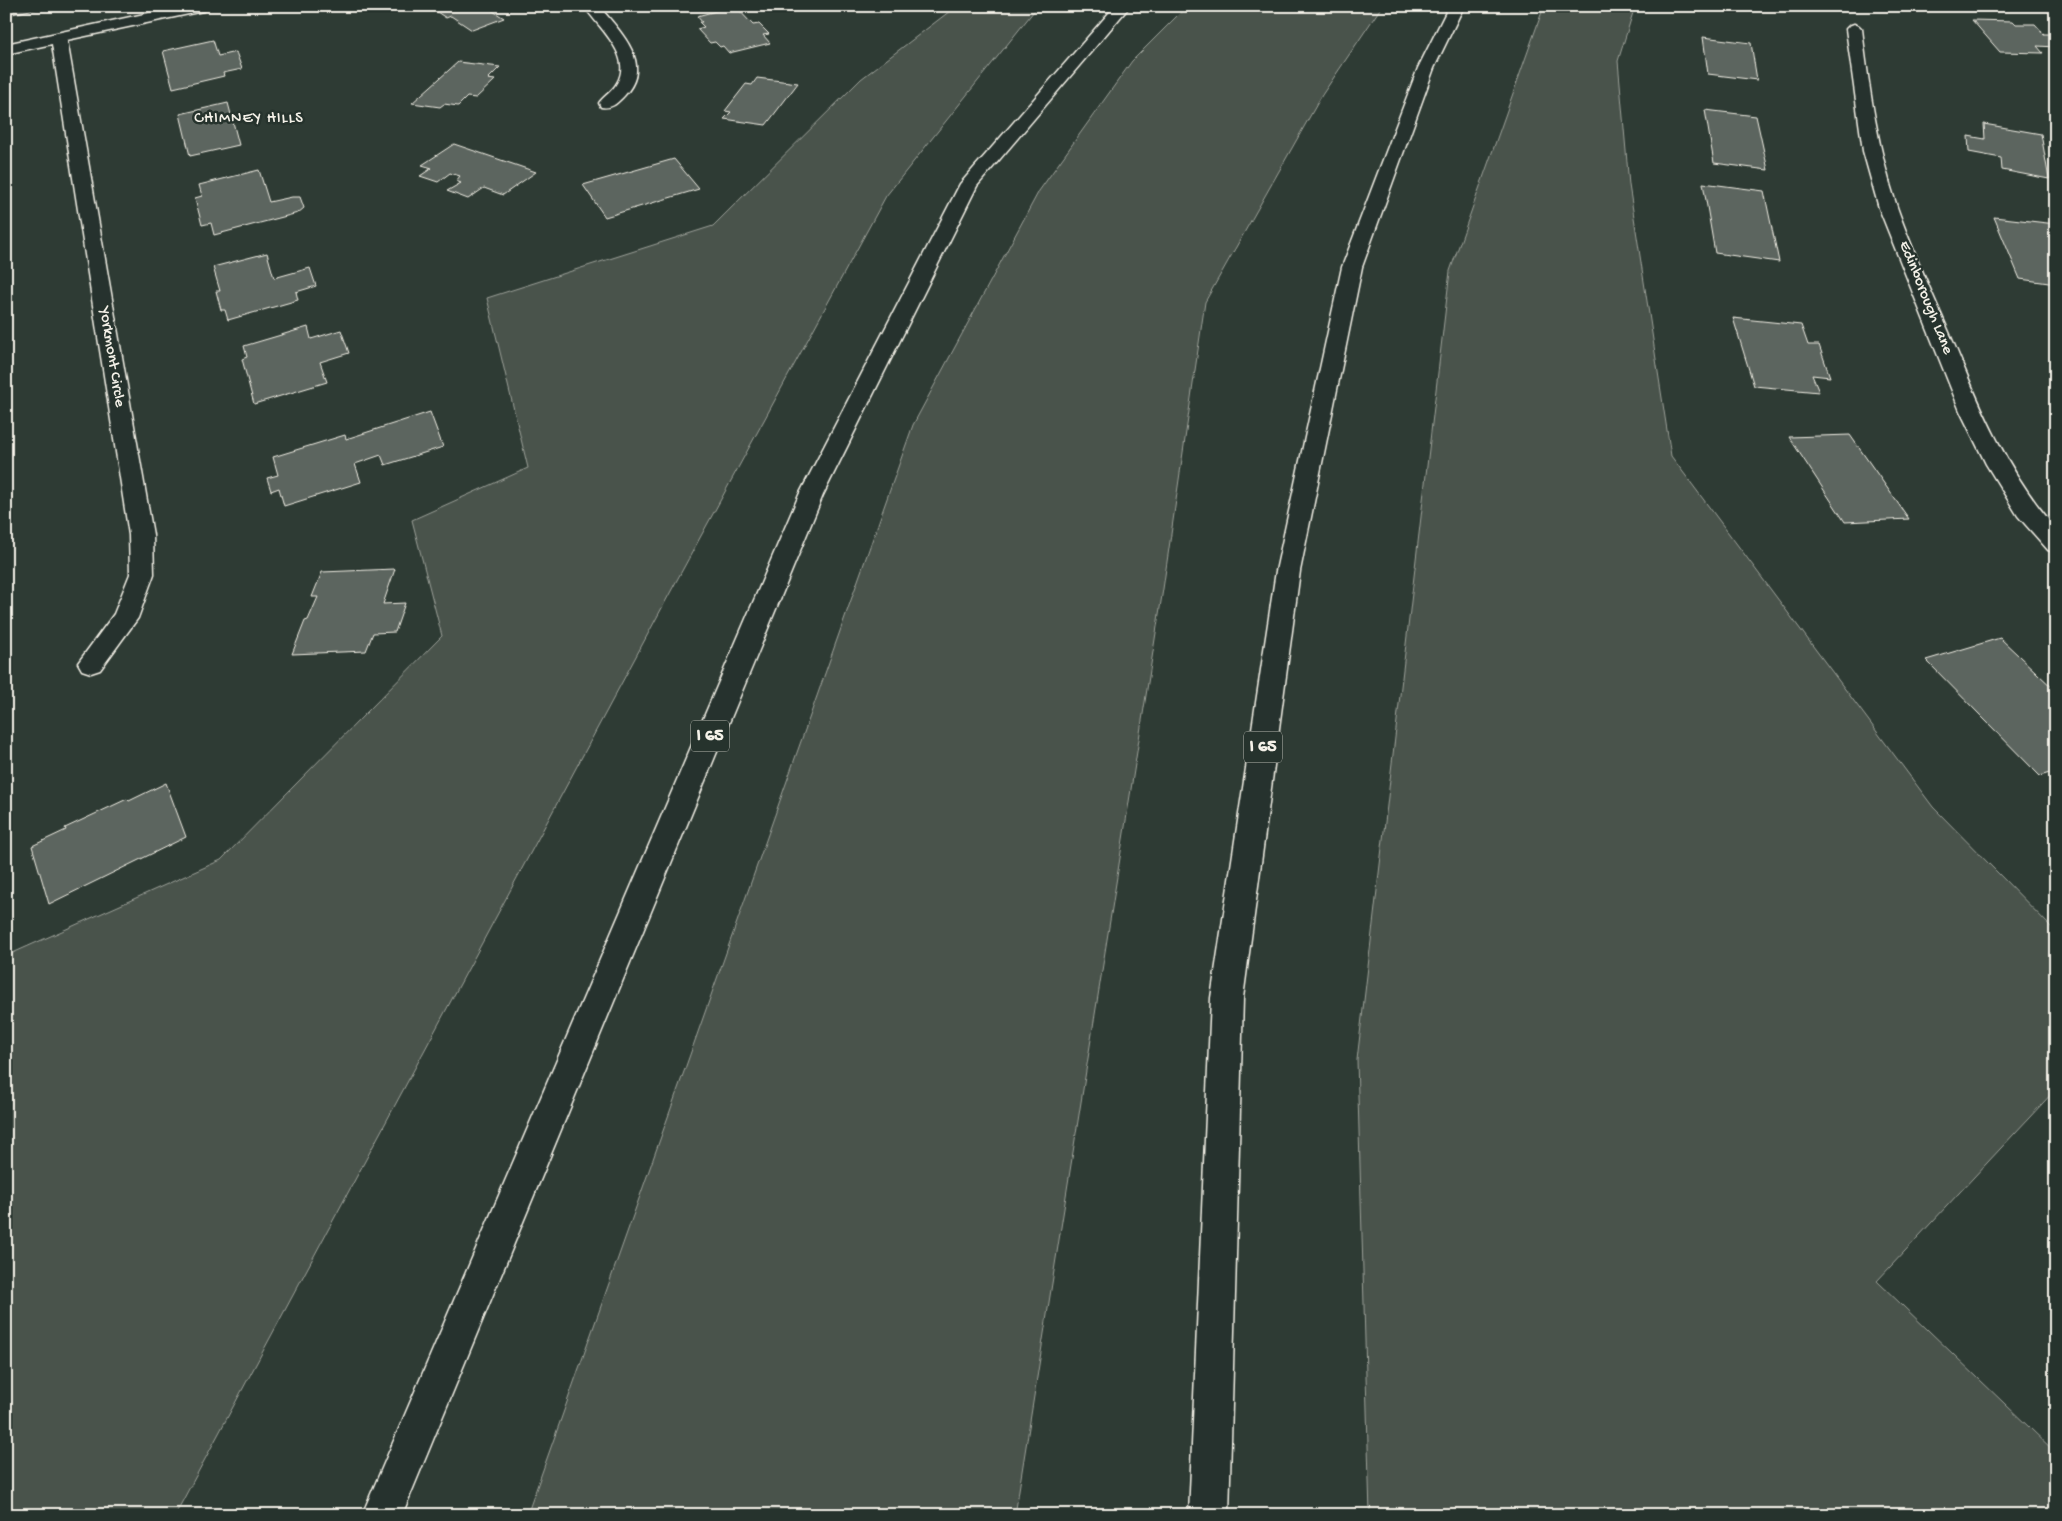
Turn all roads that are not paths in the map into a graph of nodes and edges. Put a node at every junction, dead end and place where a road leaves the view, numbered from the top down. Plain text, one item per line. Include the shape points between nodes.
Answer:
1 (203, 6) edge
2 (591, 6) edge
3 (1123, 6) edge
4 (1457, 6) edge
5 (1854, 29) dead end
6 (59, 38) junction
7 (6, 50) edge
8 (607, 103) dead end
9 (2056, 544) edge
10 (91, 663) dead end
11 (382, 1515) edge
12 (1209, 1515) edge

1 - 6 main road
2 - 8 main road via 627,53 630,69 625,84
3 - 11 main road, I 65 via 969,184 811,495
4 - 12 main road, I 65 via 1426,68 1352,267 1288,571 1227,998
5 - 9 main road, Edinborough Lane via 1872,151 1888,208 1971,411 1997,464 2026,510
6 - 7 main road
6 - 10 main road, Yorkmont Circle via 140,535 142,574 125,618

